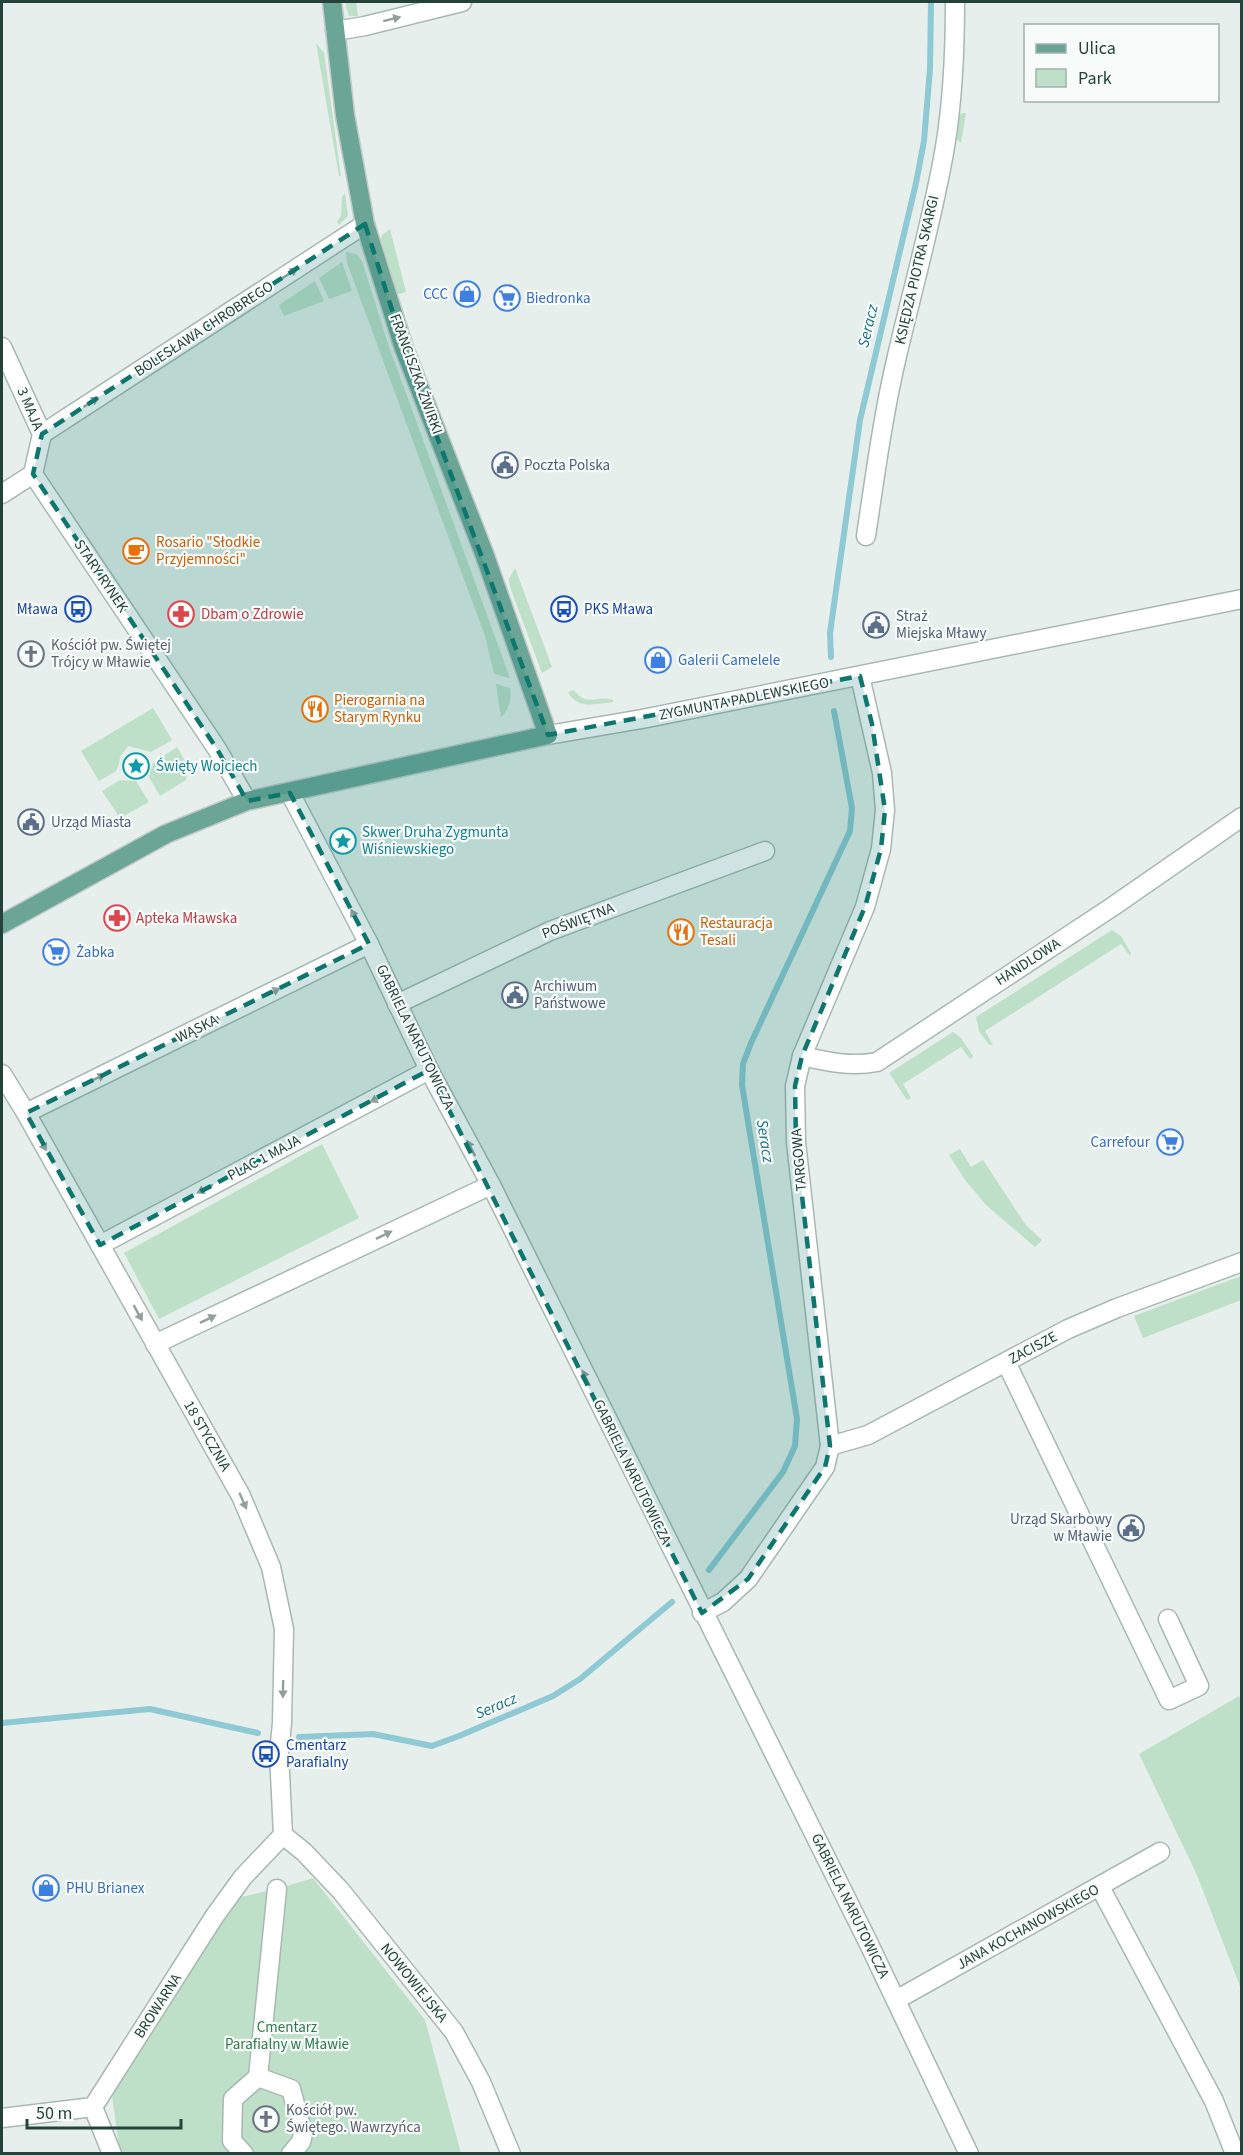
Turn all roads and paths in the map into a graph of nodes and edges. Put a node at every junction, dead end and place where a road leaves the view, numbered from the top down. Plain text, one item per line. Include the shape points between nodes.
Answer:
1 (332, 2) edge
2 (462, 2) edge
3 (955, 2) edge
4 (335, 31) junction
5 (365, 224) junction
6 (2, 347) edge
7 (42, 434) junction
8 (33, 474) junction
9 (2, 494) edge
10 (866, 536) dead end
11 (1238, 605) edge
12 (860, 676) junction
13 (548, 735) junction
14 (290, 793) junction
15 (247, 801) junction
16 (1242, 817) edge
17 (765, 850) dead end
18 (2, 924) edge
19 (369, 944) junction
20 (397, 1004) junction
21 (802, 1056) junction
22 (429, 1070) junction
23 (2, 1074) edge
24 (26, 1113) junction
25 (491, 1185) junction
26 (100, 1245) junction
27 (1242, 1262) edge
28 (155, 1344) junction
29 (1006, 1362) junction
30 (830, 1446) junction
31 (702, 1613) junction
32 (1168, 1619) dead end
33 (283, 1835) junction
34 (1160, 1852) dead end
35 (1100, 1887) junction
36 (277, 1889) dead end
37 (896, 2001) junction
38 (258, 2078) junction
39 (93, 2107) junction
40 (2, 2118) edge
41 (112, 2154) edge
42 (244, 2154) edge
43 (291, 2154) edge
44 (511, 2154) edge
45 (969, 2154) edge
46 (1235, 2154) edge

1 - 4 main road, FRANCISZKA ŻWIRKI
4 -> 2 street
3 - 10 street, KSIĘDZA PIOTRA SKARGI via 955,49 945,147 896,358
4 - 5 main road, FRANCISZKA ŻWIRKI via 345,115
7 -> 5 street, BOLESŁAWA CHROBREGO
5 - 13 main road, FRANCISZKA ŻWIRKI via 404,348 484,553
6 - 7 street, 3 MAJA
7 - 8 street, 3 MAJA
8 - 9 street
8 - 15 street, STARY RYNEK via 218,749
11 - 12 street, ZYGMUNTA PADLEWSKIEGO
12 - 13 street, ZYGMUNTA PADLEWSKIEGO
12 - 21 street, TARGOWA via 882,773 885,810 881,849 865,908
13 - 14 main road, ZYGMUNTA PADLEWSKIEGO
14 - 15 main road, ZYGMUNTA PADLEWSKIEGO
19 -> 14 street, GABRIELA NARUTOWICZA
15 - 18 main road, ZYGMUNTA PADLEWSKIEGO via 128,853
16 - 21 street, HANDLOWA via 877,1062 834,1064
17 - 20 street, POŚWIĘTNA via 550,931
19 - 20 street, GABRIELA NARUTOWICZA
24 -> 19 street, WĄSKA
20 - 22 street, GABRIELA NARUTOWICZA
21 - 30 street, TARGOWA via 795,1086 795,1142
25 -> 22 street, GABRIELA NARUTOWICZA
22 -> 26 street, PLAC 1 MAJA
23 - 24 street, 18 STYCZNIA
24 -> 26 street, 18 STYCZNIA
28 -> 25 street
31 -> 25 street, GABRIELA NARUTOWICZA
26 -> 28 street, 18 STYCZNIA
27 - 29 street, ZACISZE via 1077,1325
28 -> 33 street, 18 STYCZNIA via 241,1496 271,1567 284,1629 279,1753
29 - 30 street, ZACISZE via 868,1435
29 - 32 street via 1169,1700 1199,1686
30 - 31 street, TARGOWA via 825,1467 748,1579 723,1602
31 - 37 street, GABRIELA NARUTOWICZA
33 - 39 street, BROWARNA via 243,1877 214,1917
33 - 44 street, NOWOWIEJSKA via 340,1891 454,2032 481,2082
34 - 35 street, JANA KOCHANOWSKIEGO
35 - 37 street, JANA KOCHANOWSKIEGO
35 - 46 street via 1214,2101
36 - 38 street
37 - 45 street, GABRIELA NARUTOWICZA
38 - 42 street via 232,2099 232,2141
38 - 43 street via 291,2089 303,2134
39 - 40 street
39 - 41 street

